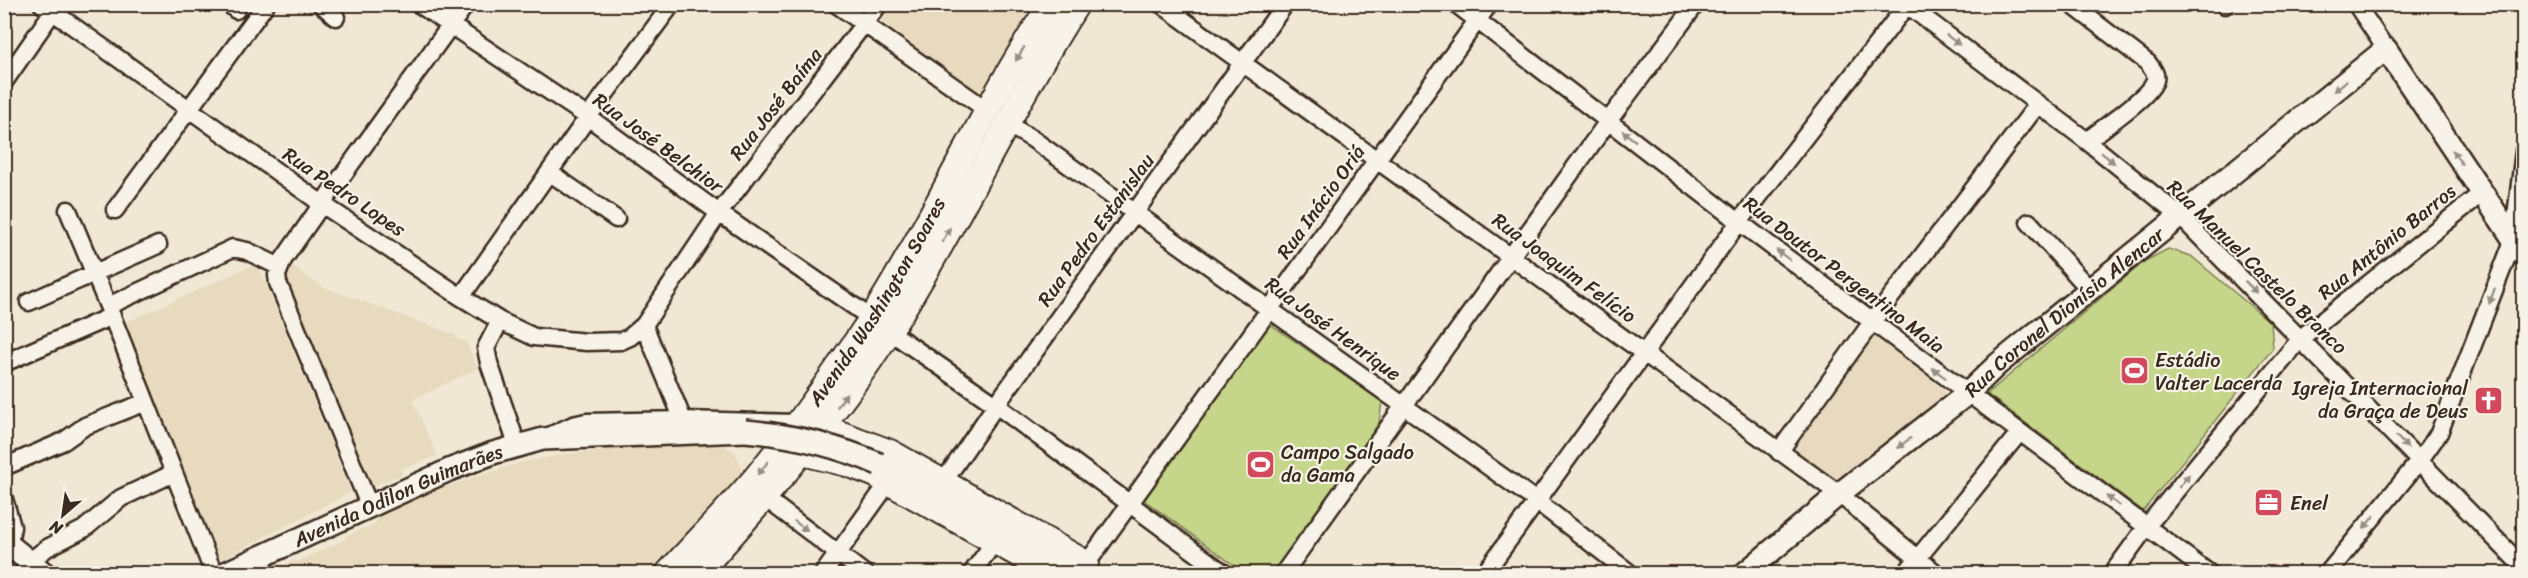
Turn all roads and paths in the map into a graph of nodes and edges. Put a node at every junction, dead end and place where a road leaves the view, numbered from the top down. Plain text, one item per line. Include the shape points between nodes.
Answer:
1 (266, 4) edge
2 (321, 4) edge
3 (419, 4) edge
4 (466, 4) edge
5 (672, 4) edge
6 (836, 4) edge
7 (879, 4) edge
8 (1052, 4) edge
9 (1077, 4) edge
10 (1161, 4) edge
11 (1286, 4) edge
12 (1456, 4) edge
13 (1489, 4) edge
14 (1696, 4) edge
15 (2071, 4) edge
16 (2356, 4) edge
17 (1906, 5) edge
18 (51, 7) edge
19 (336, 16) dead end
20 (1477, 20) junction
21 (865, 24) junction
22 (450, 26) junction
23 (2386, 49) junction
24 (1242, 63) junction
25 (4, 82) edge
26 (2038, 104) junction
27 (987, 110) junction
28 (189, 111) junction
29 (588, 117) junction
30 (1609, 120) junction
31 (1007, 124) junction
32 (2086, 141) junction
33 (2523, 151) edge
34 (1378, 159) junction
35 (549, 172) junction
36 (2482, 193) junction
37 (322, 204) junction
38 (68, 210) dead end
39 (115, 210) dead end
40 (1134, 212) junction
41 (719, 213) junction
42 (2180, 216) junction
43 (616, 219) dead end
44 (1739, 222) junction
45 (2029, 222) dead end
46 (158, 245) dead end
47 (2518, 248) edge
48 (1512, 257) junction
49 (280, 267) junction
50 (96, 274) junction
51 (2090, 290) junction
52 (461, 297) junction
53 (29, 302) dead end
54 (1269, 309) junction
55 (110, 311) junction
56 (500, 321) junction
57 (1872, 322) junction
58 (644, 325) junction
59 (880, 325) junction
60 (2301, 338) junction
61 (1645, 353) junction
62 (4, 363) edge
63 (1967, 394) junction
64 (146, 402) junction
65 (996, 405) junction
66 (1405, 406) junction
67 (683, 420) junction
68 (798, 423) junction
69 (823, 427) junction
70 (2019, 433) junction
71 (543, 439) junction
72 (517, 445) junction
73 (1779, 452) junction
74 (803, 453) junction
75 (2420, 460) junction
76 (4, 467) edge
77 (174, 473) junction
78 (884, 473) junction
79 (944, 481) junction
80 (1839, 494) junction
81 (765, 498) junction
82 (4, 499) edge
83 (1535, 500) junction
84 (1129, 502) junction
85 (369, 506) junction
86 (2147, 526) junction
87 (996, 540) junction
88 (7, 543) edge
89 (838, 554) junction
90 (1917, 558) junction
91 (38, 567) edge
92 (2523, 568) edge
93 (1075, 571) edge
94 (225, 573) edge
95 (667, 573) edge
96 (697, 573) edge
97 (823, 573) edge
98 (865, 573) edge
99 (971, 573) edge
100 (1225, 573) edge
101 (1283, 573) edge
102 (1484, 573) edge
103 (1631, 573) edge
104 (1744, 573) edge
105 (1905, 573) edge
106 (1937, 573) edge
107 (2112, 573) edge
108 (2210, 573) edge
109 (2327, 573) edge

1 - 28 street
2 - 19 street
3 - 22 street, Rua José Belchior
4 - 22 street
5 - 29 street
6 - 21 street
7 - 21 street, Rua José Baíma
8 -> 27 highway, Avenida Washington Soares
9 - 31 highway, Avenida Washington Soares
10 - 24 street, Rua Joaquim Felício
11 - 24 street, Rua Pedro Estanislau
12 - 20 street, Rua Doutor Pergentino Maia
13 - 20 street, Rua Inácio Oriá
14 - 30 street
15 - 32 street via 2148,63 2155,73 2150,88
16 - 23 street
17 -> 26 street, Rua Manuel Castelo Branco
17 - 44 street
18 - 25 street
18 - 28 street, Rua Pedro Lopes
20 - 30 street, Rua Doutor Pergentino Maia
20 - 34 street, Rua Inácio Oriá
21 - 27 street
21 - 41 street, Rua José Baíma
22 - 29 street, Rua José Belchior
22 - 37 street
36 -> 23 main road
23 -> 42 main road, Rua Coronel Dionísio Alencar
24 - 34 street, Rua Joaquim Felício
24 - 40 street, Rua Pedro Estanislau
26 - 32 street, Rua Manuel Castelo Branco
26 - 57 street
27 - 59 highway, Avenida Washington Soares via 916,242
28 - 37 street, Rua Pedro Lopes
28 - 39 street
29 - 35 street
29 - 41 street, Rua José Belchior
44 -> 30 street, Rua Doutor Pergentino Maia
30 - 48 street
31 - 40 street, Rua José Henrique
59 -> 31 highway, Avenida Washington Soares
32 -> 42 street, Rua Manuel Castelo Branco
33 - 47 street
34 - 48 street, Rua Joaquim Felício
34 - 54 street, Rua Inácio Oriá
35 - 43 street
35 - 52 street
36 - 47 main road
36 - 60 street, Rua Antônio Barros
37 - 49 street
37 - 52 street, Rua Pedro Lopes
38 - 50 street
40 - 54 street, Rua José Henrique
40 - 65 street, Rua Pedro Estanislau
41 - 58 street, Rua José Baíma
41 - 59 street, Rua José Belchior
42 - 51 main road, Rua Coronel Dionísio Alencar
42 -> 60 street, Rua Manuel Castelo Branco
57 -> 44 street, Rua Doutor Pergentino Maia
44 - 61 street
45 - 51 street
46 - 50 street
47 -> 75 street via 2439,433
48 - 61 street, Rua Joaquim Felício
48 - 66 street
49 - 55 street via 247,251 232,249
49 - 85 street via 278,283
50 - 53 street
50 - 55 street
51 - 63 main road, Rua Coronel Dionísio Alencar
52 - 56 street, Rua Pedro Lopes
54 - 66 street, Rua José Henrique
54 - 84 street, Rua Inácio Oriá
55 - 62 street
55 - 64 street
56 - 58 street, Rua Pedro Lopes via 534,337 587,342 621,341
56 - 72 street via 486,348
63 -> 57 street, Rua Doutor Pergentino Maia
57 - 73 street
58 - 67 street
59 - 65 street, Rua José Belchior
59 - 68 highway, Avenida Washington Soares
69 -> 59 highway, Avenida Washington Soares
60 -> 75 street, Rua Manuel Castelo Branco
86 -> 60 street, Rua Antônio Barros
61 - 73 street, Rua Joaquim Felício
61 - 83 street
63 - 70 street, Rua Doutor Pergentino Maia
63 -> 80 main road, Rua Coronel Dionísio Alencar
64 - 76 street via 94,422 64,441
64 - 77 street
65 - 79 street, Rua Pedro Estanislau
65 - 84 street, Rua José Belchior
66 - 83 street, Rua José Henrique
66 - 101 street
67 - 68 street, Avenida Odilon Guimarães
67 - 71 street, Avenida Odilon Guimarães via 586,423
68 -> 95 highway, Avenida Washington Soares via 755,478
69 - 74 highway, Avenida Washington Soares
69 - 79 highway via 890,452
86 -> 70 street, Rua Doutor Pergentino Maia
70 - 90 street
71 - 72 main road, Avenida Odilon Guimarães
71 - 78 main road, Avenida Odilon Guimarães, bridge via 745,431 809,439 843,449
72 - 85 main road, Avenida Odilon Guimarães
73 - 80 street, Rua Joaquim Felício
74 - 78 highway
74 - 81 highway, Avenida Washington Soares
75 - 92 street, Rua Manuel Castelo Branco
75 -> 109 street
77 - 91 street via 121,498 84,529 47,548
77 - 94 street
78 - 87 highway
78 - 89 street
78 - 93 main road, Avenida Odilon Guimarães
79 - 93 highway
80 - 90 street, Rua Joaquim Felício
80 - 104 main road, Rua Coronel Dionísio Alencar
81 -> 89 street
81 - 96 highway, Avenida Washington Soares
82 - 88 street via 12,527
83 - 102 street
83 - 103 street, Rua José Henrique
84 - 93 street, Rua Inácio Oriá
84 - 100 street, Rua José Belchior
85 - 94 main road, Avenida Odilon Guimarães
86 - 107 street, Rua Antônio Barros
86 - 108 street, Rua Doutor Pergentino Maia
87 - 93 highway
87 - 99 street
88 - 91 main road
89 - 97 street
89 - 98 street
90 - 105 street
90 - 106 street, Rua Joaquim Felício

